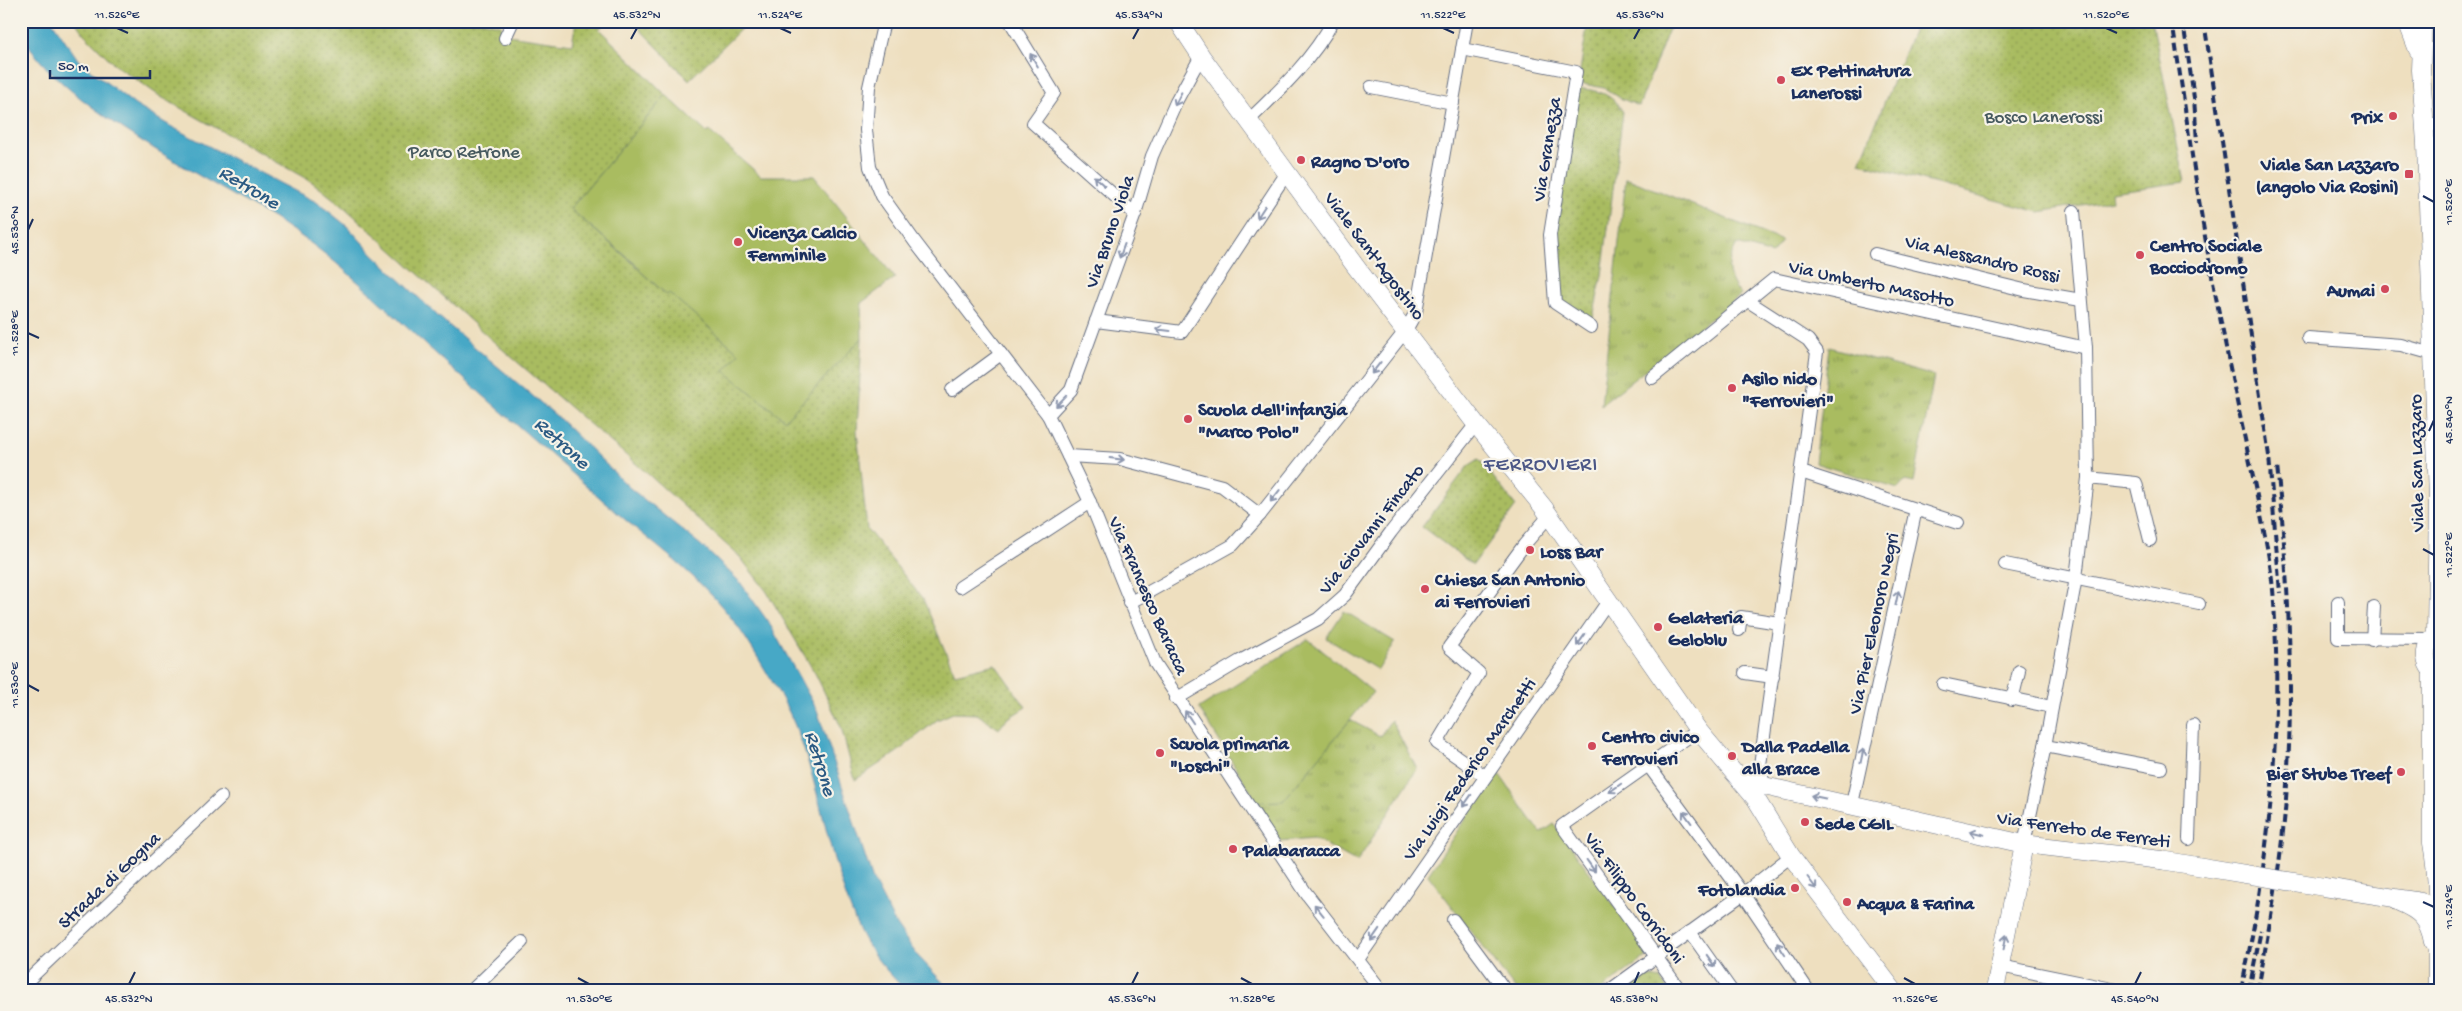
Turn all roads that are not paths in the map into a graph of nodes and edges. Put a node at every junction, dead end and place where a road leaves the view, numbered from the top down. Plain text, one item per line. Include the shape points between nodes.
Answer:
1 (513, 21) edge
2 (884, 21) edge
3 (1010, 21) edge
4 (1333, 21) edge
5 (1467, 21) edge
6 (2407, 21) edge
7 (2423, 21) edge
8 (1181, 22) edge
9 (504, 38) dead end
10 (1462, 48) junction
11 (1201, 56) junction
12 (2421, 58) junction
13 (1371, 87) dead end
14 (1453, 103) junction
15 (1248, 121) junction
16 (2433, 125) edge
17 (1288, 171) junction
18 (2074, 211) dead end
19 (1135, 214) junction
20 (2434, 214) edge
21 (1875, 254) dead end
22 (2081, 300) junction
23 (1748, 301) junction
24 (1096, 321) junction
25 (1591, 327) dead end
26 (1406, 330) junction
27 (2308, 338) dead end
28 (2086, 348) junction
29 (1001, 354) junction
30 (2433, 354) junction
31 (1652, 378) dead end
32 (2438, 385) edge
33 (952, 390) dead end
34 (1048, 414) junction
35 (1476, 424) junction
36 (1068, 456) junction
37 (1801, 472) junction
38 (2088, 478) junction
39 (2439, 498) edge
40 (1090, 502) junction
41 (1916, 509) junction
42 (1546, 512) junction
43 (1260, 515) junction
44 (1958, 523) dead end
45 (2150, 540) dead end
46 (2005, 564) dead end
47 (2437, 572) junction
48 (2076, 578) junction
49 (960, 587) dead end
50 (2441, 590) edge
51 (1609, 600) junction
52 (2338, 602) dead end
53 (1129, 603) junction
54 (2199, 604) dead end
55 (2374, 607) dead end
56 (1779, 623) junction
57 (1739, 630) dead end
58 (2436, 635) edge
59 (2372, 640) junction
60 (2019, 671) dead end
61 (1746, 673) dead end
62 (2436, 673) edge
63 (1773, 677) junction
64 (1943, 684) dead end
65 (1176, 699) junction
66 (2012, 700) junction
67 (2052, 707) junction
68 (2193, 725) dead end
69 (1698, 730) junction
70 (2045, 746) junction
71 (1648, 765) junction
72 (2161, 768) dead end
73 (1735, 773) joint
74 (1485, 776) junction
75 (1760, 793) junction
76 (221, 797) dead end
77 (1852, 804) junction
78 (2190, 839) dead end
79 (2432, 843) junction
80 (2024, 844) junction
81 (1791, 856) junction
82 (1743, 894) junction
83 (2392, 897) junction
84 (2440, 909) edge
85 (1453, 920) dead end
86 (1690, 932) junction
87 (522, 942) dead end
88 (2436, 954) junction
89 (1656, 956) junction
90 (1359, 958) junction
91 (2000, 966) junction
92 (21, 987) edge
93 (472, 990) edge
94 (1381, 990) edge
95 (1505, 990) edge
96 (1610, 990) edge
97 (1680, 990) edge
98 (1731, 990) edge
99 (1808, 990) edge
100 (1893, 990) edge
101 (1995, 990) edge
102 (2117, 990) edge
103 (2436, 990) edge

1 - 9 street
2 - 29 street, Via Francesco Baracca via 869,87 866,130 870,167 888,204
19 -> 3 street via 1033,123 1054,93
4 - 15 street via 1325,36 1284,85
5 - 10 street
6 - 12 main road, Viale San Lazzaro
7 - 12 main road, Viale San Lazzaro
8 - 11 main road, Viale Sant'Agostino
10 - 14 street
10 - 25 street, Via Granezza via 1576,72 1550,235 1555,303
11 - 15 main road, Viale Sant'Agostino
11 -> 19 street, Via Bruno Viola via 1152,156
12 - 16 main road, Viale San Lazzaro
13 - 14 street
14 - 26 street via 1416,312
15 - 17 main road, Viale Sant'Agostino
16 - 20 main road, Viale San Lazzaro
17 -> 24 street via 1182,332
17 - 26 main road, Viale Sant'Agostino via 1356,267
18 - 22 street, Via Alessandro Rossi
19 -> 24 street, Via Bruno Viola
20 - 30 main road, Viale San Lazzaro
21 - 22 street, Via Alessandro Rossi via 2024,290
22 - 28 street, Via Alessandro Rossi
23 - 28 street, Via Umberto Masotto via 1774,279
23 - 31 street, Via Umberto Masotto
23 - 37 street via 1808,340 1817,352
24 -> 34 street, Via Bruno Viola via 1071,390
26 - 35 main road, Viale Sant'Agostino
26 -> 43 street
27 - 30 street via 2401,345
28 - 38 street, Via Alessandro Rossi
29 - 33 street
29 - 34 street, Via Francesco Baracca
30 - 32 main road, Viale San Lazzaro
32 - 39 main road, Viale San Lazzaro
34 - 36 street, Via Francesco Baracca
35 - 42 main road, Viale Sant'Agostino
35 - 65 street, Via Giovanni Fincato via 1338,601 1318,619
36 - 40 street, Via Francesco Baracca
36 -> 43 street via 1120,459 1222,486
37 - 41 street
37 - 56 street
38 - 45 street via 2136,483
38 - 48 street, Via Alessandro Rossi
39 - 47 main road, Viale San Lazzaro
40 - 49 street
40 - 53 street, Via Francesco Baracca
41 - 44 street
77 -> 41 street, Via Pier Eleonoro Negri
42 - 51 main road, Viale Sant'Agostino
42 - 74 street via 1449,646 1479,673 1438,743
43 - 53 street via 1233,545
46 - 48 street
47 - 50 main road, Viale San Lazzaro
47 - 58 main road, Viale San Lazzaro
48 - 54 street
48 - 67 street, Via Alessandro Rossi
51 - 69 main road, Viale Sant'Agostino
51 -> 74 street, Via Luigi Federico Marchetti
52 - 59 street via 2338,638
53 - 65 street, Via Francesco Baracca via 1155,663
55 - 59 street
56 - 57 street via 1741,617
56 - 63 street
58 - 59 street
58 - 62 main road, Viale San Lazzaro via 2425,652 2425,658
60 - 66 street
61 - 63 street
62 - 79 main road, Viale San Lazzaro
63 - 75 street via 1760,765
64 - 66 street
90 -> 65 street, Via Francesco Baracca via 1306,893
66 - 67 street
67 - 70 street, Via Alessandro Rossi
68 - 78 street
69 - 71 street
69 - 73 main road, Viale Sant'Agostino
70 - 72 street
70 - 80 street, Via Alessandro Rossi
82 -> 71 street
71 -> 89 street, Via Filippo Corridoni via 1562,826
73 - 75 main road, Via Ferreto de Ferreti
74 -> 90 street, Via Luigi Federico Marchetti
77 -> 75 main road, Via Ferreto de Ferreti
75 - 81 main road
76 - 92 street, Strada di Gogna
80 -> 77 main road, Via Ferreto de Ferreti
79 - 83 main road, Via Ferreto de Ferreti via 2426,889 2417,896
79 - 84 main road
80 - 83 main road, Via Ferreto de Ferreti, bridge via 2161,860
91 -> 80 main road, Via Alessandro Rossi
81 - 82 street
81 -> 100 main road
82 - 86 street
99 -> 82 street
83 - 84 main road, Via Ferreto de Ferreti
83 - 88 main road via 2424,917 2430,926
84 - 88 main road
85 - 95 street
86 - 89 street
86 -> 98 street
87 - 93 street
88 - 103 main road
89 - 96 street
89 - 97 street, Via Filippo Corridoni
90 - 94 street, Via Francesco Baracca
91 - 101 main road, Via Alessandro Rossi
91 - 102 street

